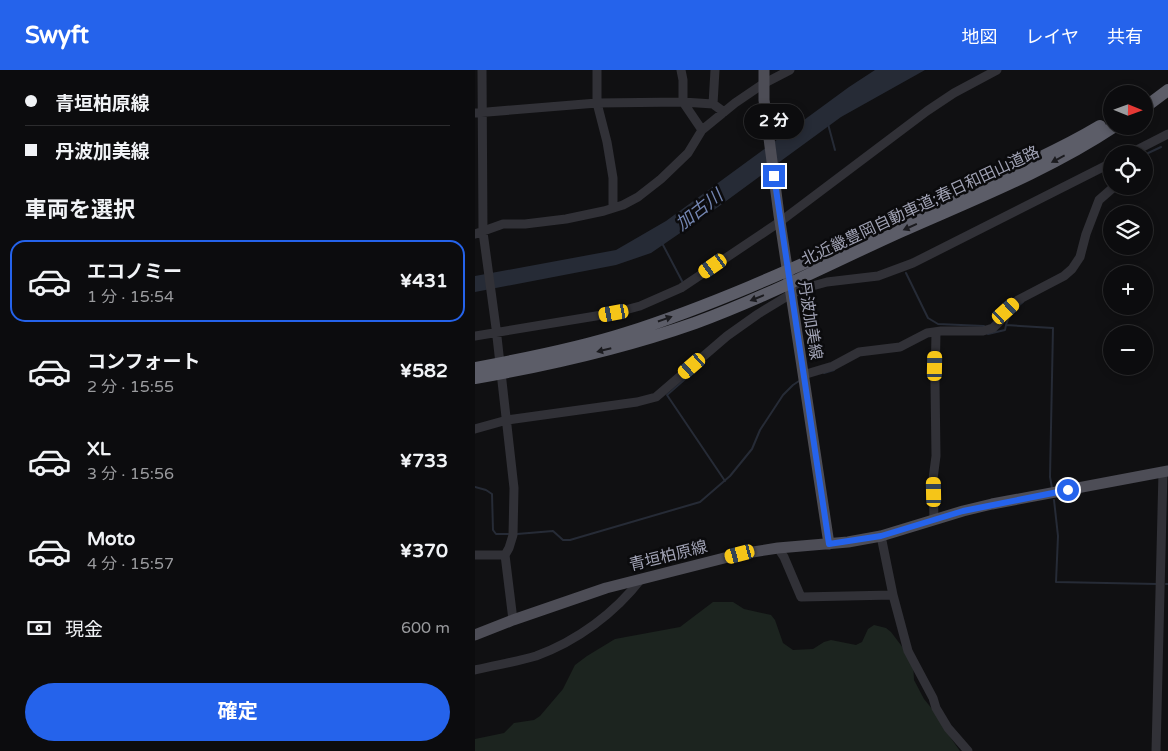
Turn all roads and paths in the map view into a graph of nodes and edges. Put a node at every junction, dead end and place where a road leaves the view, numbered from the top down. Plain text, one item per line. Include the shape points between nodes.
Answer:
1 (482, 70) edge
2 (597, 70) edge
3 (681, 70) edge
4 (715, 70) edge
5 (764, 70) edge
6 (790, 70) edge
7 (997, 70) edge
8 (763, 84) junction
9 (1168, 88) edge
10 (1153, 96) edge
11 (1153, 100) edge
12 (683, 102) junction
13 (597, 103) junction
14 (713, 104) junction
15 (478, 112) edge
16 (724, 112) junction
17 (1103, 125) edge
18 (702, 130) junction
19 (1103, 134) edge
20 (1168, 134) edge
21 (1147, 145) edge
22 (1103, 167) edge
23 (1105, 195) edge
24 (613, 208) junction
25 (780, 218) junction
26 (479, 233) edge
27 (847, 250) junction
28 (791, 294) junction
29 (497, 330) junction
30 (936, 332) junction
31 (475, 336) edge
32 (479, 372) edge
33 (803, 375) junction
34 (507, 420) junction
35 (475, 429) edge
36 (1165, 472) edge
37 (934, 520) junction
38 (881, 536) junction
39 (829, 544) junction
40 (778, 548) junction
41 (475, 555) edge
42 (505, 555) junction
43 (641, 578) junction
44 (893, 595) junction
45 (513, 620) junction
46 (475, 635) edge
47 (475, 670) edge
48 (968, 751) edge
49 (1156, 751) edge

1 - 15 street
2 - 13 street
3 - 12 street
4 - 14 street
5 - 8 main road, 丹波加美線
6 - 8 street
7 - 25 street via 927,111
8 - 16 street
8 - 25 main road, 丹波加美線
9 - 10 highway
9 - 11 highway
12 - 13 street
12 - 14 street
12 - 18 street
13 - 15 street
13 - 24 street via 613,178
14 - 16 street
15 - 26 street
16 - 18 street
17 - 27 highway, 北近畿豊岡自動車道;春日和田山道路
18 - 24 street via 688,153 661,179 637,197
19 -> 27 highway, 北近畿豊岡自動車道;春日和田山道路 via 1039,169
20 - 21 street
22 - 28 street via 891,272 827,282
23 - 30 street via 1099,200 1080,257 1064,276 1018,300 993,328
24 - 26 street via 566,219 503,224
25 - 28 main road, 丹波加美線
25 - 29 street via 681,288 640,306 587,318
26 - 29 street
27 - 32 highway, 北近畿豊岡自動車道;春日和田山道路 via 778,289 694,323 607,350
28 - 33 main road, 丹波加美線
28 - 34 street via 727,336 656,397
29 - 31 street
29 - 34 street
30 - 33 street via 927,333 900,347 859,352 833,366
30 - 37 street
33 - 39 main road, 丹波加美線
34 - 35 street
34 - 42 street via 514,488 513,535
36 - 37 main road, 青垣柏原線 via 992,504
36 - 49 street
37 - 38 main road, 青垣柏原線
38 - 39 main road, 青垣柏原線
38 - 44 street
39 - 40 main road, 青垣柏原線
40 - 43 main road, 青垣柏原線
40 - 44 street via 801,597
41 - 42 street
42 - 45 street
43 - 45 main road, 青垣柏原線
43 - 47 street via 618,604 567,642 534,656
44 - 48 street via 908,651 917,670 948,728
45 - 46 main road, 青垣柏原線

